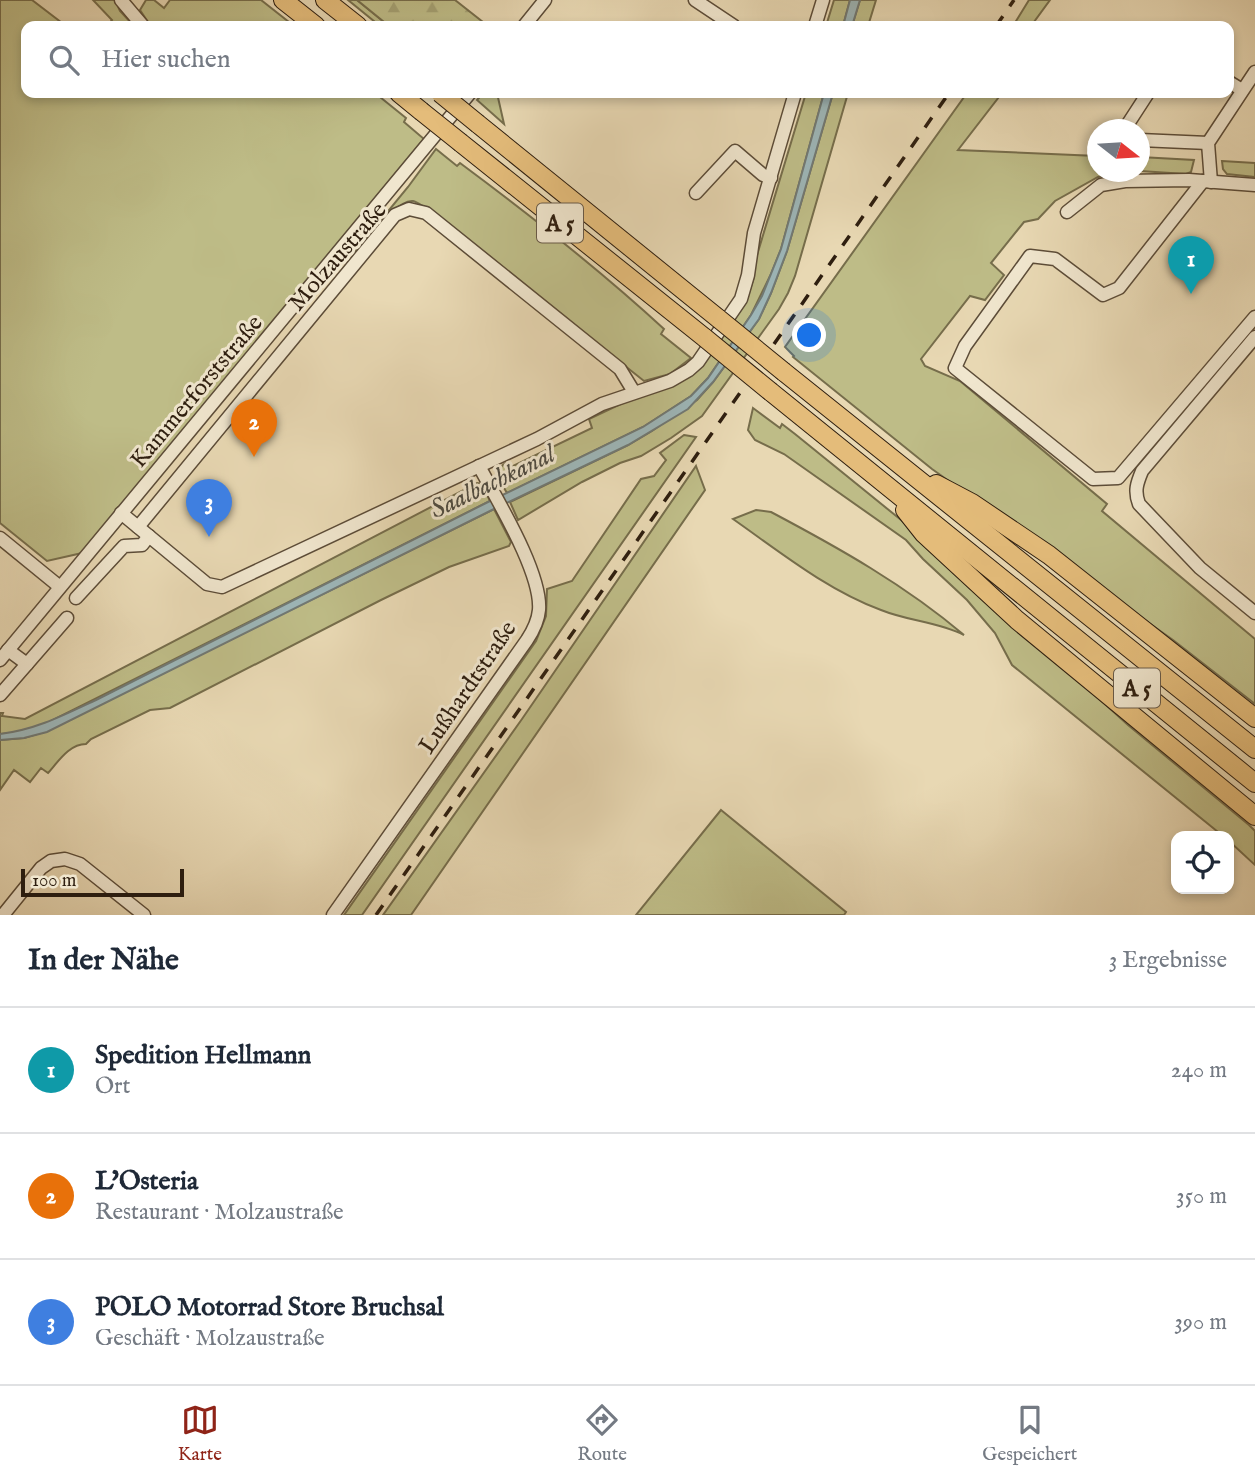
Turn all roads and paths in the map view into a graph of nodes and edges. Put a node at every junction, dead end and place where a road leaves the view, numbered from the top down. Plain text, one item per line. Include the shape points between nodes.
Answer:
1 (121, 0) edge
2 (283, 0) edge
3 (325, 0) edge
4 (545, 0) edge
5 (695, 0) edge
6 (823, 0) edge
7 (139, 21) edge
8 (310, 21) edge
9 (352, 21) edge
10 (528, 21) edge
11 (726, 21) edge
12 (817, 21) edge
13 (1255, 72) edge
14 (1234, 85) edge
15 (1242, 90) junction
16 (405, 98) edge
17 (446, 98) edge
18 (466, 98) edge
19 (794, 98) edge
20 (1145, 98) edge
21 (1131, 119) edge
22 (1150, 140) edge
23 (1208, 143) junction
24 (771, 178) junction
25 (1207, 182) junction
26 (1255, 185) edge
27 (696, 193) dead end
28 (1067, 212) dead end
29 (1255, 317) edge
30 (713, 331) junction
31 (1255, 337) edge
32 (634, 391) junction
33 (896, 463) junction
34 (479, 466) junction
35 (883, 483) junction
36 (121, 513) junction
37 (138, 527) junction
38 (149, 537) junction
39 (0, 538) edge
40 (60, 587) junction
41 (76, 598) dead end
42 (1255, 613) edge
43 (67, 618) dead end
44 (4, 655) edge
45 (27, 664) junction
46 (0, 695) edge
47 (1255, 715) edge
48 (1255, 749) edge
49 (1255, 783) edge
50 (1235, 800) junction
51 (1255, 816) edge
52 (1255, 824) edge
53 (3, 915) edge
54 (144, 915) edge
55 (333, 915) edge

1 - 7 street
2 - 8 highway
3 - 9 highway
4 - 10 street
5 - 11 street
6 - 12 street
13 - 15 street
14 - 15 street
15 - 23 street
16 - 30 highway, A 5, bridge
17 - 30 highway, A 5, bridge
18 - 36 street, Kammerforststraße
19 - 24 street
20 - 21 street
22 - 23 street
23 - 25 street
24 - 27 street via 734,151
24 - 30 street via 741,299
25 - 26 street
25 - 28 street via 1101,185
25 - 29 street via 1119,288 1103,295 1055,259 1031,256 965,346 955,368 1094,479 1118,478
30 - 32 street via 698,362 680,377
30 - 33 highway, A 5, bridge via 784,372
30 - 35 highway, A 5, bridge via 771,392
31 - 42 street via 1142,471 1136,495 1200,568
32 - 34 street
32 - 37 street, Molzaustraße via 620,369 545,308 426,213 409,209 395,215
33 - 47 highway, A 5 via 972,503 1049,555
33 - 48 highway, A 5
34 - 38 street via 222,587 207,584
34 - 55 street, Lußhardtstraße via 534,575 539,612 532,631
35 - 49 highway, A 5
35 - 50 highway via 924,534 1009,612
36 - 37 street
36 - 40 street, Kammerforststraße
37 - 38 street
38 - 41 street via 142,545 124,545
39 - 40 street
40 - 44 street, Kammerforststraße
43 - 45 street
44 - 45 street
45 - 46 street
50 - 51 highway
50 - 52 highway
53 - 54 street via 41,868 65,859 79,864

